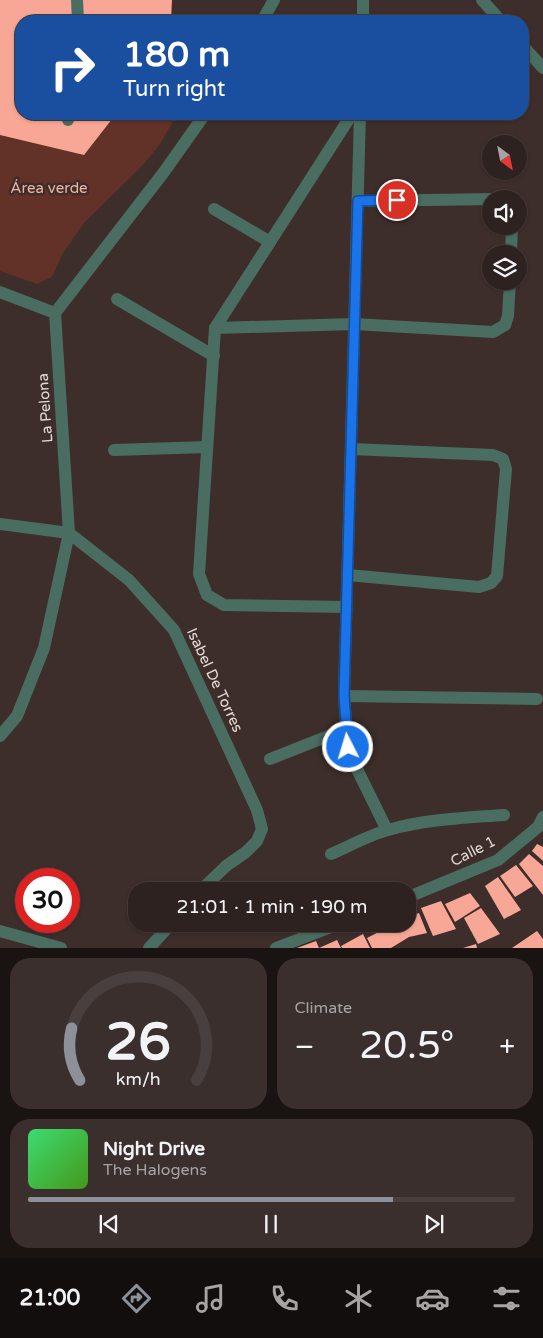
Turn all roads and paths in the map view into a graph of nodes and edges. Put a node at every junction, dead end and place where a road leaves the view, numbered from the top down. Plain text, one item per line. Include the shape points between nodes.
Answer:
1 (77, 0) edge
2 (274, 0) edge
3 (363, 0) edge
4 (482, 0) edge
5 (78, 15) edge
6 (265, 15) edge
7 (363, 15) edge
8 (496, 15) edge
9 (529, 53) edge
10 (543, 68) edge
11 (201, 120) edge
12 (348, 120) edge
13 (360, 120) edge
14 (482, 199) edge
15 (358, 201) junction
16 (214, 208) dead end
17 (270, 242) junction
18 (509, 290) edge
19 (0, 292) edge
20 (117, 299) dead end
21 (55, 313) junction
22 (354, 324) junction
23 (215, 328) junction
24 (214, 356) junction
25 (207, 447) junction
26 (351, 449) junction
27 (114, 450) dead end
28 (0, 524) edge
29 (69, 533) junction
30 (348, 574) junction
31 (346, 607) junction
32 (344, 696) junction
33 (537, 699) dead end
34 (346, 729) junction
35 (0, 736) edge
36 (270, 759) dead end
37 (504, 816) dead end
38 (543, 818) edge
39 (387, 830) junction
40 (331, 854) dead end
41 (209, 882) edge
42 (416, 894) edge
43 (0, 932) edge
44 (164, 932) edge
45 (318, 932) edge
46 (61, 948) edge
47 (149, 948) edge
48 (276, 948) edge

1 - 5 street
2 - 6 street
3 - 7 street
4 - 8 street
9 - 10 street
11 - 21 street
12 - 17 street
13 - 15 street
14 - 15 street
15 - 22 street
16 - 17 street
17 - 23 street
18 - 22 street via 505,325 493,332
19 - 21 street
20 - 24 street
21 - 29 street, La Pelona
22 - 23 street
22 - 26 street
23 - 24 street
24 - 25 street
25 - 27 street
25 - 31 street via 199,574 207,595 224,605
26 - 30 street
26 - 30 street via 493,454 503,459 506,469 497,576 491,584 479,587
28 - 29 street
29 - 35 street, La Pelona via 44,648 18,716
29 - 41 street, Isabel De Torres via 129,580 174,630 257,810 262,829 257,841
30 - 31 street
31 - 32 street
32 - 33 street
32 - 34 street
34 - 36 street
34 - 39 street via 354,763
37 - 39 street via 435,819
38 - 42 street, Calle 1 via 538,827 498,860
39 - 40 street
43 - 46 street
44 - 47 street
45 - 48 street

